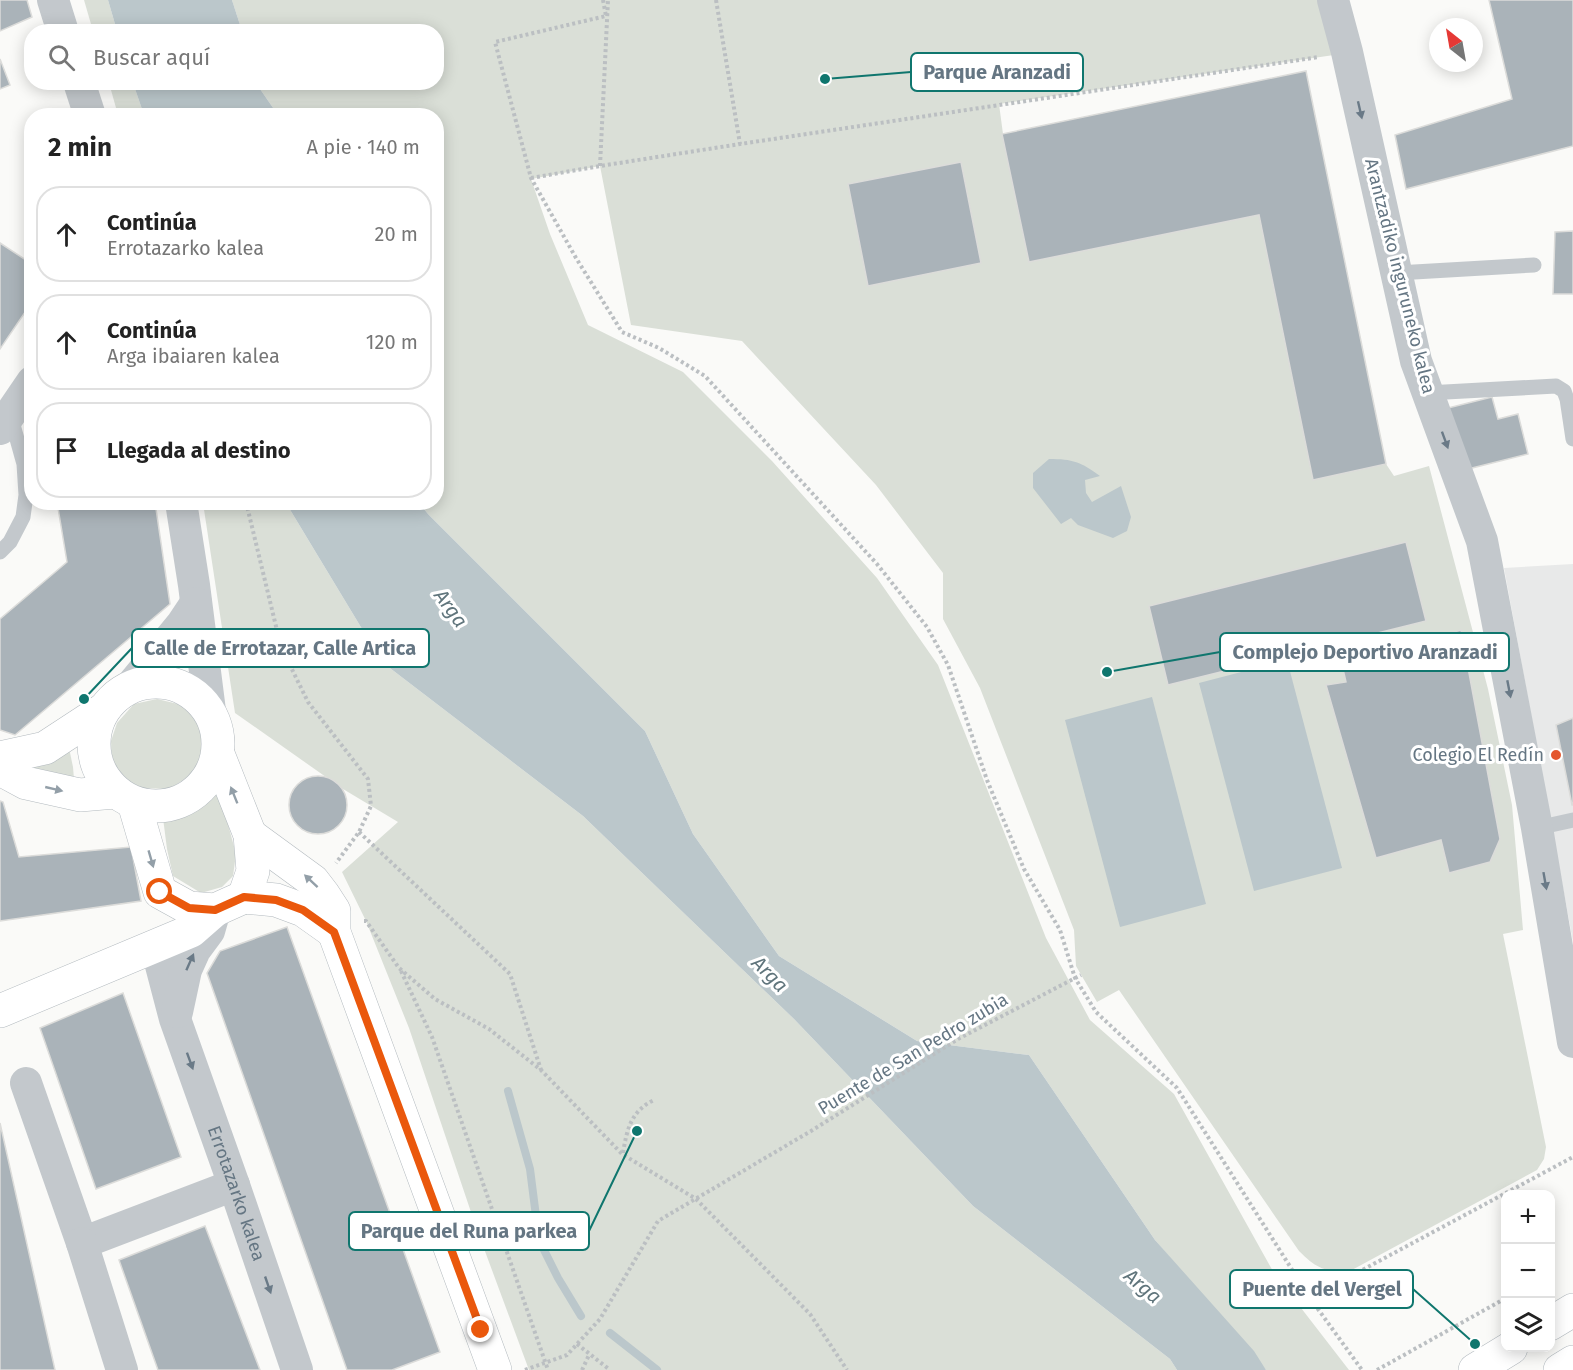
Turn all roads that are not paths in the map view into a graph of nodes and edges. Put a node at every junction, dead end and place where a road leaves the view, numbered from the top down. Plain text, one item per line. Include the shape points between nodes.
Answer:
1 (53, 0) edge
2 (1333, 0) edge
3 (60, 24) edge
4 (82, 90) edge
5 (87, 108) edge
6 (1534, 265) dead end
7 (1397, 273) junction
8 (1428, 393) junction
9 (24, 394) edge
10 (5, 422) edge
11 (1573, 439) edge
12 (24, 464) edge
13 (24, 510) edge
14 (182, 510) edge
15 (0, 552) edge
16 (196, 603) junction
17 (131, 686) junction
18 (103, 710) junction
19 (210, 711) junction
20 (218, 754) junction
21 (0, 758) edge
22 (0, 769) edge
23 (124, 798) junction
24 (1573, 820) edge
25 (1536, 828) junction
26 (250, 835) junction
27 (160, 892) junction
28 (230, 903) junction
29 (346, 927) junction
30 (159, 944) junction
31 (0, 1011) edge
32 (175, 1019) junction
33 (1573, 1042) edge
34 (26, 1083) dead end
35 (234, 1185) junction
36 (82, 1244) junction
37 (1573, 1310) edge
38 (1555, 1321) edge
39 (1573, 1362) edge
40 (122, 1370) edge
41 (297, 1370) edge
42 (495, 1370) edge
43 (1560, 1370) edge

1 - 3 street
2 -> 7 street, Arantzadiko inguruneko kalea
4 - 5 street
6 - 7 lane
7 - 8 street, Arantzadiko inguruneko kalea via 1416,361
8 - 11 lane via 1556,386 1567,399
8 -> 25 street, Arantzadiko inguruneko kalea via 1482,541
9 - 10 street
10 - 12 lane
13 - 15 lane via 10,543
14 - 16 street
16 - 17 street
16 - 19 street
17 - 18 street
17 - 19 street via 153,681 175,684 195,695
18 - 21 street via 45,748
18 - 23 street via 94,731 93,754 100,775
19 - 20 street via 218,732
20 - 23 street via 210,775 196,792 177,803 156,807
26 -> 20 street
22 -> 23 street via 26,783 80,795
23 -> 27 street, Errotazarko kalea
24 - 25 lane
25 -> 33 street, Arantzadiko inguruneko kalea
26 - 28 street via 253,871
29 -> 26 street via 313,881
27 - 28 street via 189,908
27 - 30 street, Errotazarko kalea
28 - 29 street via 276,900
28 - 30 street via 191,931
32 -> 28 street via 186,970 195,950
29 - 42 street
30 - 31 street
30 - 32 street, Errotazarko kalea
32 -> 35 street, Errotazarko kalea
34 - 36 street
35 - 36 street
35 -> 41 street, Errotazarko kalea
36 - 40 street
37 - 38 street
39 - 43 street

